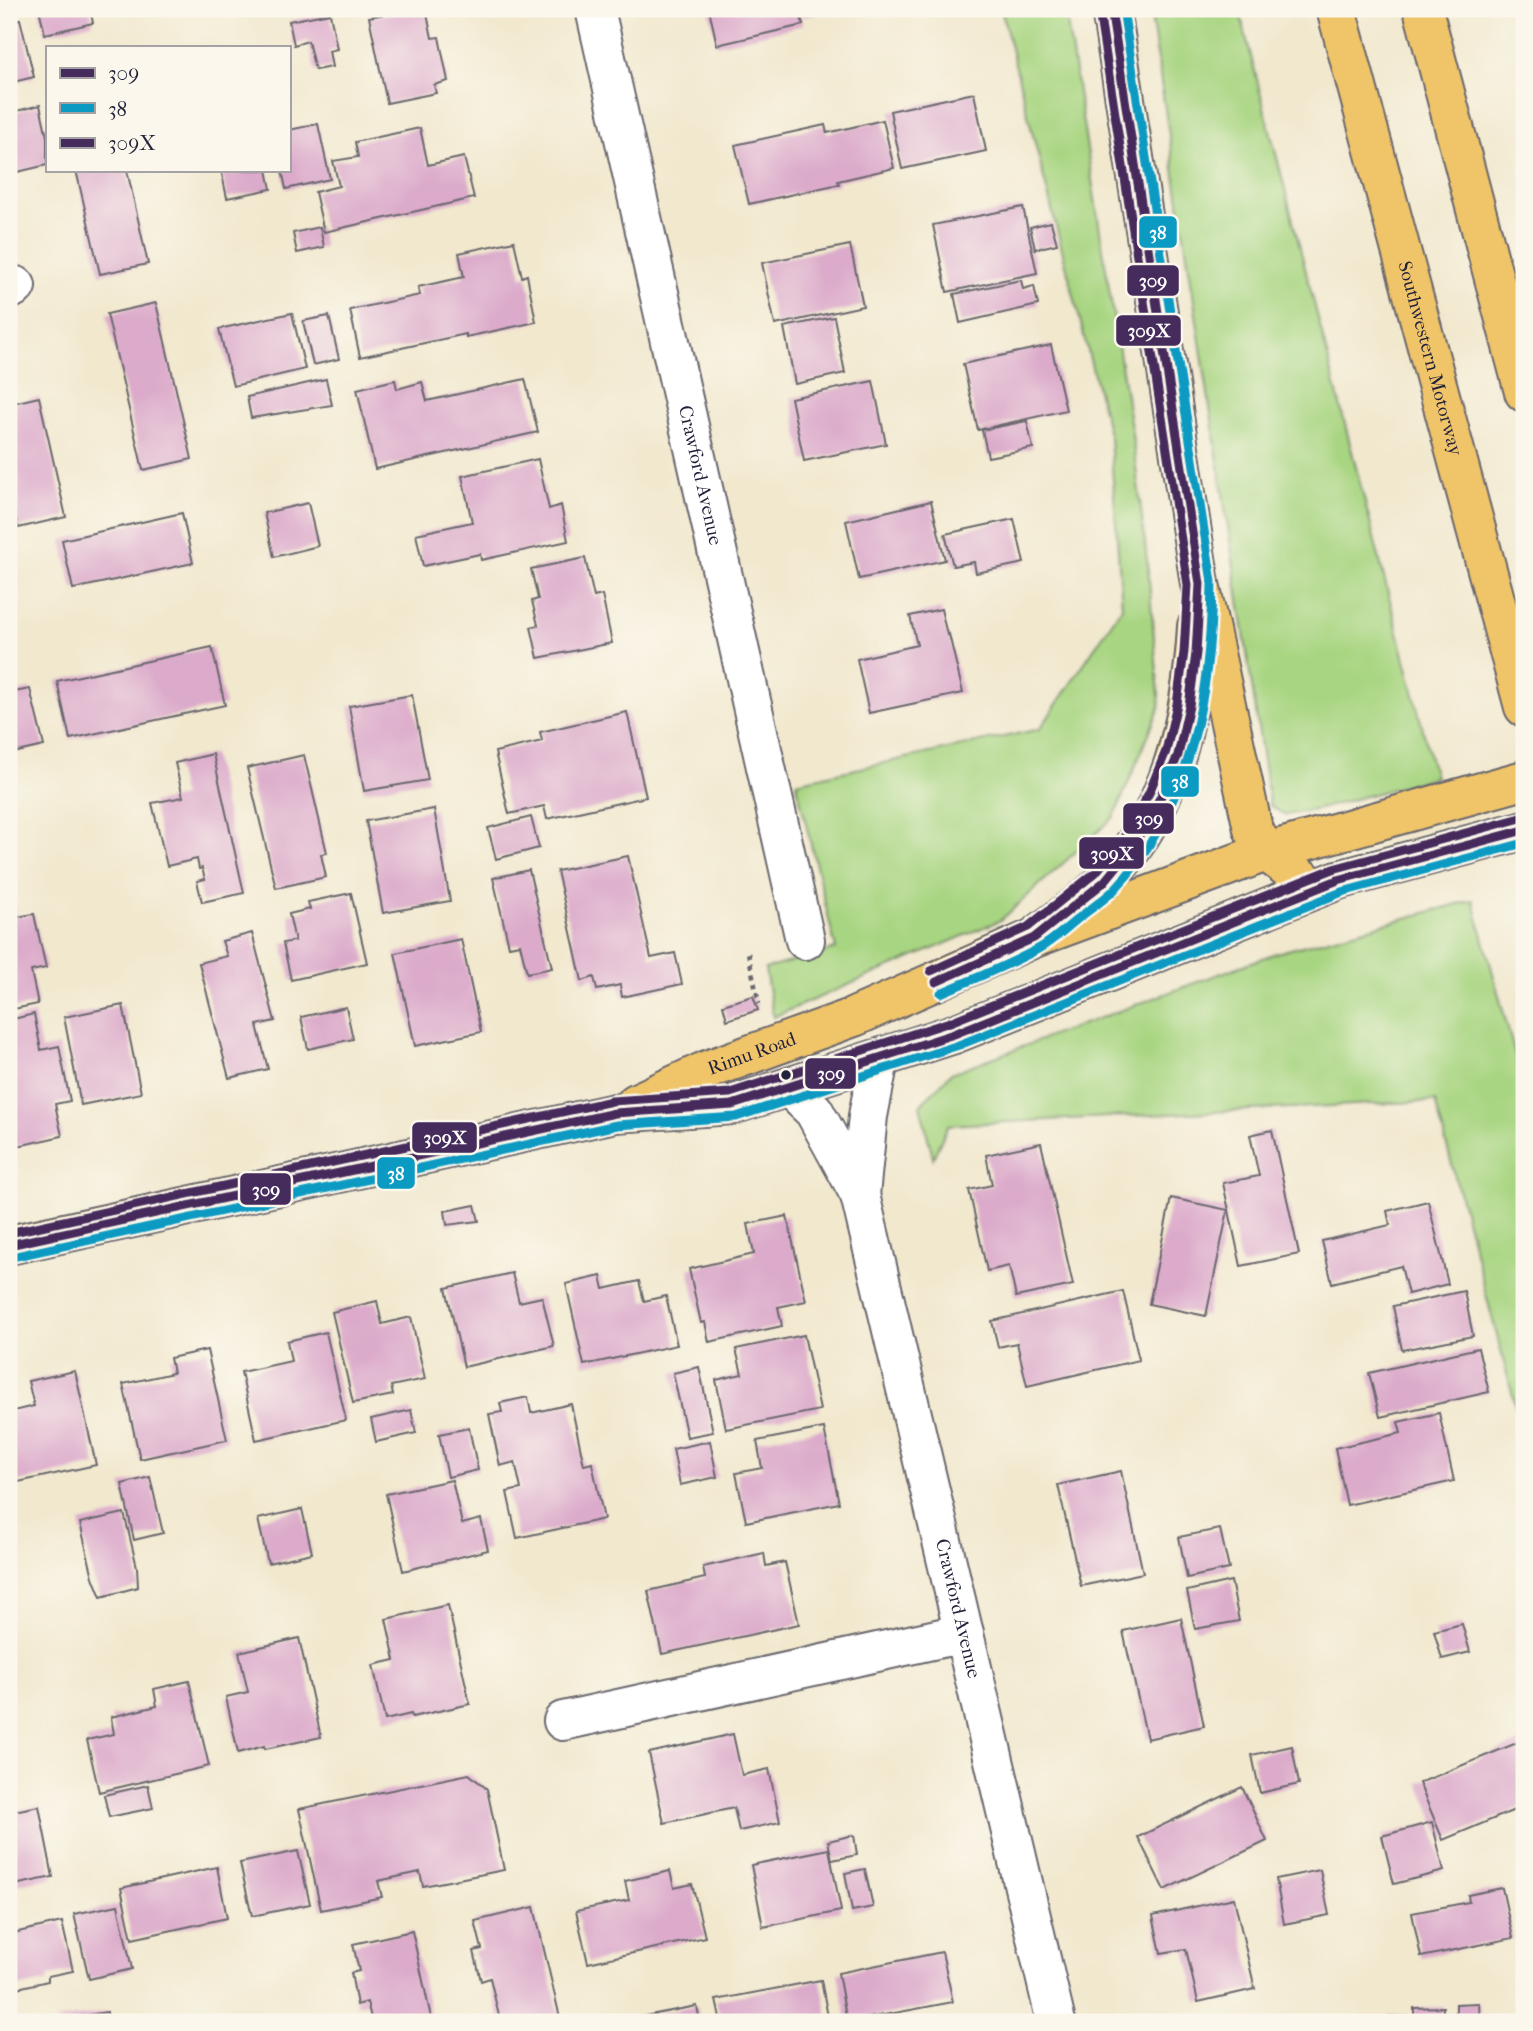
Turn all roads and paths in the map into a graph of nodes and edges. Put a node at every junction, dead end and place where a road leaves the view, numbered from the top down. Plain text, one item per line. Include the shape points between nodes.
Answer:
1 (595, 9) edge
2 (1111, 9) edge
3 (1336, 9) edge
4 (1423, 9) edge
5 (1524, 392) edge
6 (1200, 584) junction
7 (1524, 707) edge
8 (1524, 780) edge
9 (1524, 830) edge
10 (1266, 852) junction
11 (1327, 884) junction
12 (1034, 938) junction
13 (806, 940) dead end
14 (879, 1060) junction
15 (790, 1088) junction
16 (615, 1113) junction
17 (860, 1195) junction
18 (9, 1245) edge
19 (964, 1633) junction
20 (563, 1721) dead end
21 (1056, 2022) edge

1 - 13 street, Crawford Avenue
2 - 6 main road
3 - 7 main road, Southwestern Motorway
4 - 5 main road
6 - 10 main road via 1253,829
6 - 12 main road via 1189,706 1178,755 1160,798 1132,848 1104,882
8 - 10 main road
9 - 11 main road, Rimu Road
10 - 11 main road
10 - 12 main road
11 - 14 main road, Rimu Road
12 - 16 main road, Rimu Road via 854,1017 707,1070
14 - 15 main road, Rimu Road
14 - 17 street, Crawford Avenue
15 - 16 main road, Rimu Road via 732,1105
15 - 17 street, Crawford Avenue via 814,1111
16 - 18 main road, Rimu Road
17 - 19 street, Crawford Avenue
19 - 20 street
19 - 21 street, Crawford Avenue

